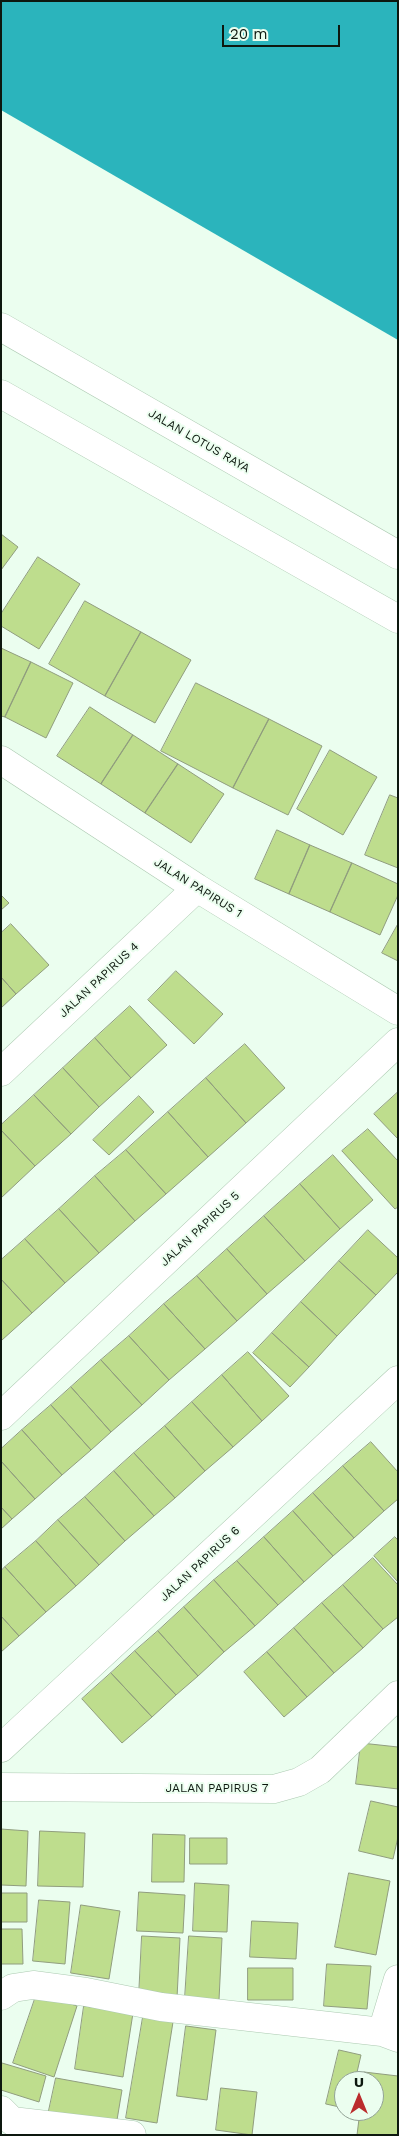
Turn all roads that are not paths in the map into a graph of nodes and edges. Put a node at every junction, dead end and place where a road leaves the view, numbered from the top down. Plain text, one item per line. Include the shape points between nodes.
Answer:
1 (1, 327) edge
2 (1, 394) edge
3 (398, 555) edge
4 (398, 619) edge
5 (3, 763) edge
6 (197, 888) junction
7 (398, 1011) edge
8 (398, 1042) edge
9 (1, 1072) edge
10 (398, 1380) edge
11 (1, 1416) edge
12 (398, 1695) edge
13 (1, 1748) edge
14 (1, 1786) edge
15 (398, 1979) edge
16 (1, 1996) edge
17 (390, 2035) edge
18 (1, 2110) edge
19 (132, 2135) edge

1 - 3 street, JALAN LOTUS RAYA
2 - 4 street
5 - 6 street, JALAN PAPIRUS 1
6 - 7 street, JALAN PAPIRUS 1
6 - 9 street, JALAN PAPIRUS 4
8 - 11 street, JALAN PAPIRUS 5
10 - 13 street, JALAN PAPIRUS 6
12 - 14 street, JALAN PAPIRUS 7 via 320,1770 299,1782 274,1789
15 - 17 street
16 - 17 street via 13,1988 33,1985 162,2007
18 - 19 street via 12,2120

